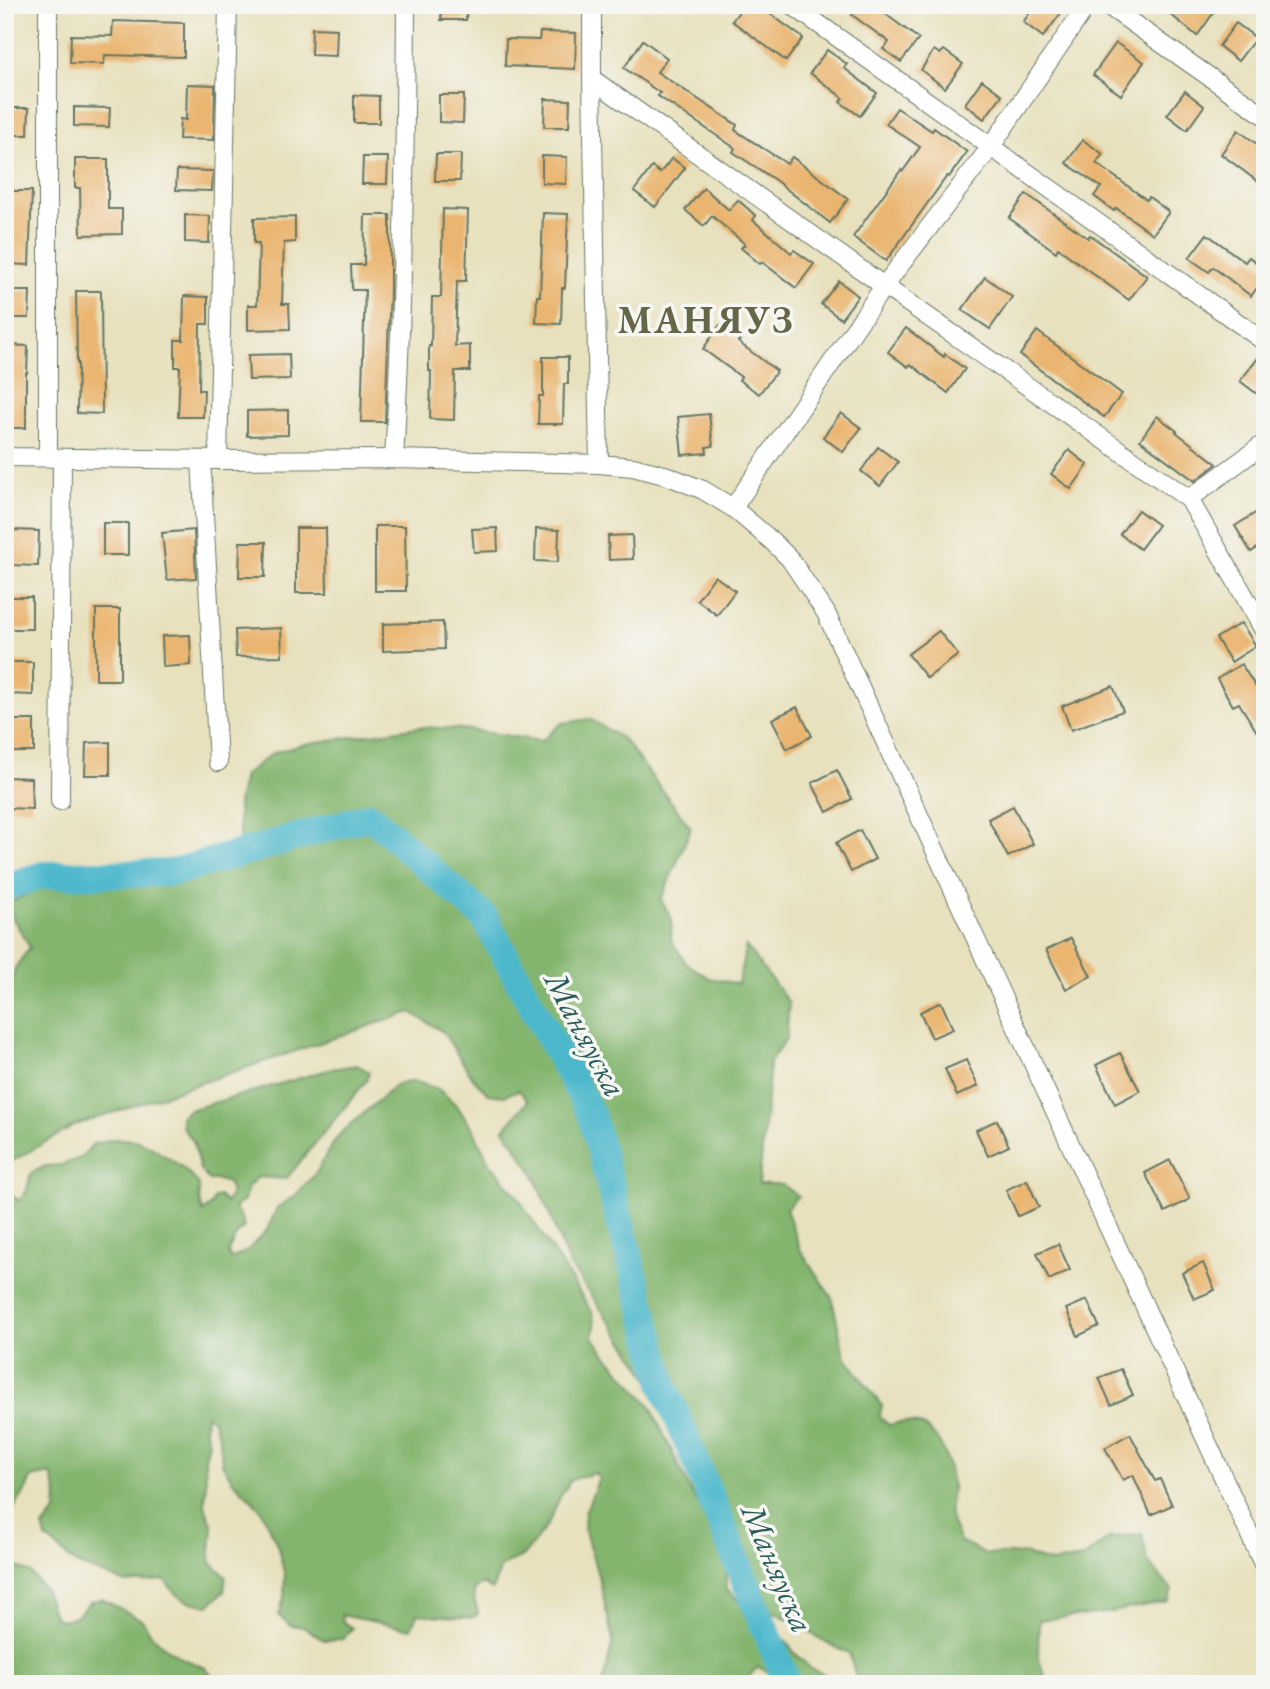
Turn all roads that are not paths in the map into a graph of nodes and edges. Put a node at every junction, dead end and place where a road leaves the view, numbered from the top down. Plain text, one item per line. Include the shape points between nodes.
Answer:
1 (48, 5) edge
2 (229, 5) edge
3 (406, 5) edge
4 (592, 5) edge
5 (792, 5) edge
6 (1087, 5) edge
7 (1107, 5) edge
8 (592, 79) junction
9 (1265, 116) edge
10 (990, 148) junction
11 (884, 286) junction
12 (1265, 342) edge
13 (1265, 443) edge
14 (5, 457) edge
15 (55, 458) junction
16 (394, 459) junction
17 (209, 460) junction
18 (599, 464) junction
19 (1189, 499) junction
20 (733, 508) junction
21 (1265, 632) edge
22 (218, 762) dead end
23 (60, 801) dead end
24 (1265, 1568) edge

1 - 15 street
2 - 17 street
3 - 16 street via 401,345
4 - 8 street
5 - 10 street
6 - 10 street
7 - 9 street
8 - 11 street
8 - 18 street
10 - 11 street
10 - 12 street
11 - 19 street
11 - 20 street
13 - 19 street
14 - 15 street
15 - 17 street
15 - 23 street
16 - 17 street
16 - 18 street
17 - 22 street
18 - 20 street via 668,476
19 - 21 street
20 - 24 street via 790,559 826,613

